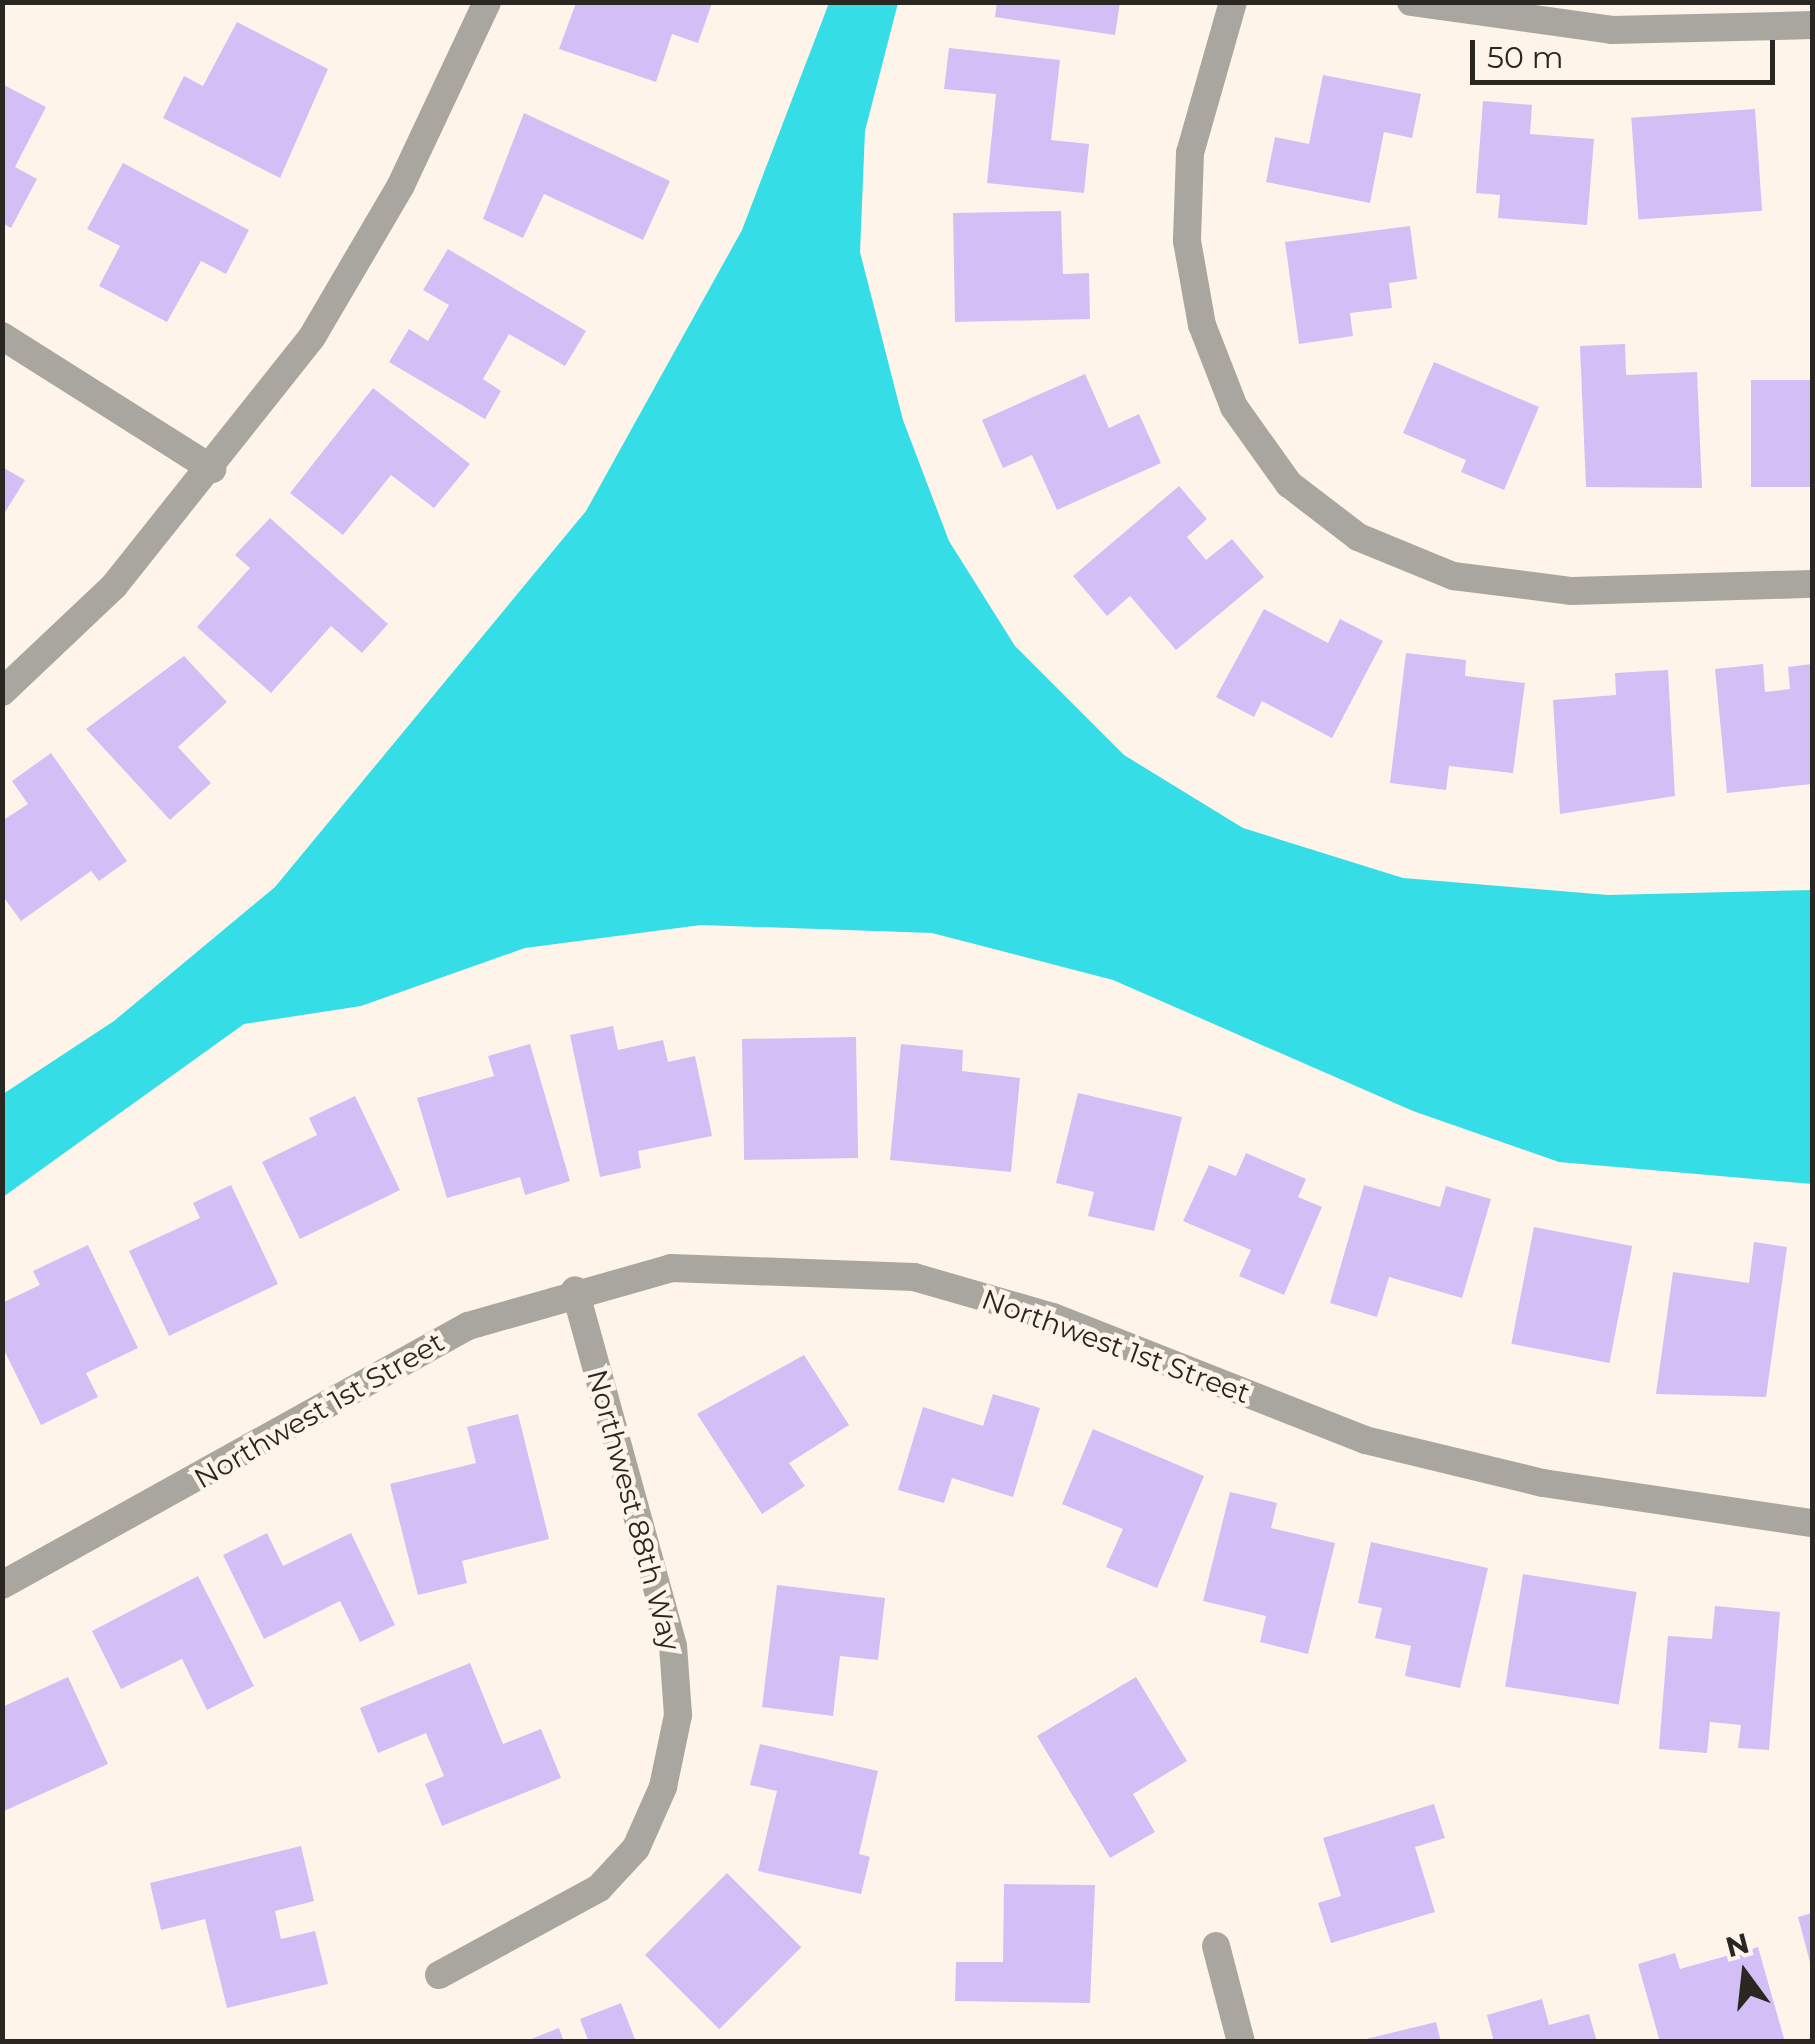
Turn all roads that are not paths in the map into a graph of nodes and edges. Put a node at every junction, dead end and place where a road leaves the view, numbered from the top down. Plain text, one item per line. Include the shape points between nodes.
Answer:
1 (487, 2) edge
2 (1233, 2) edge
3 (1411, 2) edge
4 (1812, 25) edge
5 (2, 336) edge
6 (212, 469) junction
7 (1812, 584) edge
8 (2, 692) edge
9 (575, 1290) junction
10 (1812, 1523) edge
11 (2, 1585) edge
12 (1216, 1946) dead end
13 (439, 1975) dead end
14 (1241, 2042) edge

1 - 6 street via 401,185 312,337
2 - 7 street via 1190,152 1187,241 1202,325 1234,408 1289,484 1358,536 1453,576 1572,591
3 - 4 street via 1612,30
5 - 6 street
6 - 8 street via 114,586
9 - 10 street, Northwest 1st Street via 671,1268 914,1276 1054,1317 1365,1440 1543,1484
9 - 11 street, Northwest 1st Street via 468,1326
9 - 13 street, Northwest 88th Way via 673,1646 678,1715 663,1786 623,1862 599,1888
12 - 14 street

